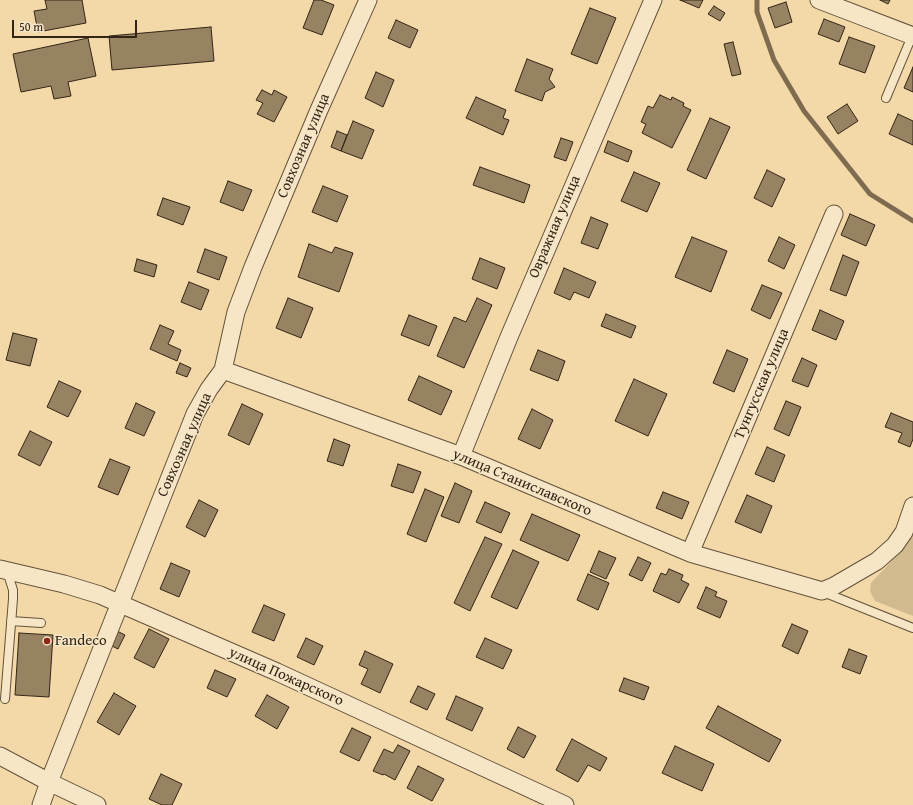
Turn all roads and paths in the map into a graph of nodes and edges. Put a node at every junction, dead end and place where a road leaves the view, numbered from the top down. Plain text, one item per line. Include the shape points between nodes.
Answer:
1 (368, 0) edge
2 (653, 0) edge
3 (819, 0) edge
4 (913, 36) edge
5 (886, 98) dead end
6 (834, 214) dead end
7 (223, 370) junction
8 (461, 456) junction
9 (913, 506) edge
10 (690, 553) junction
11 (3, 569) edge
12 (822, 591) junction
13 (120, 603) junction
14 (12, 621) junction
15 (41, 623) dead end
16 (913, 628) edge
17 (5, 699) dead end
18 (0, 756) edge
19 (49, 782) junction
20 (41, 805) edge
21 (97, 805) edge
22 (564, 805) edge

1 - 7 street, Совхозная улица via 319,110 245,289 236,312
2 - 8 street, Овражная улица
3 - 4 street
4 - 5 lane
6 - 10 street, Тунгусская улица
7 - 8 street, улица Станиславского
7 - 13 street, Совхозная улица via 196,414
8 - 10 street, улица Станиславского
9 - 12 street via 904,532 895,545 877,561
10 - 12 street, улица Станиславского
11 - 13 street, улица Пожарского via 64,584
11 - 14 lane via 13,590
12 - 16 lane
13 - 19 street, Совхозная улица
13 - 22 street, улица Пожарского via 277,672
14 - 15 lane
14 - 17 lane
18 - 19 street
19 - 20 street, Совхозная улица
19 - 21 street

